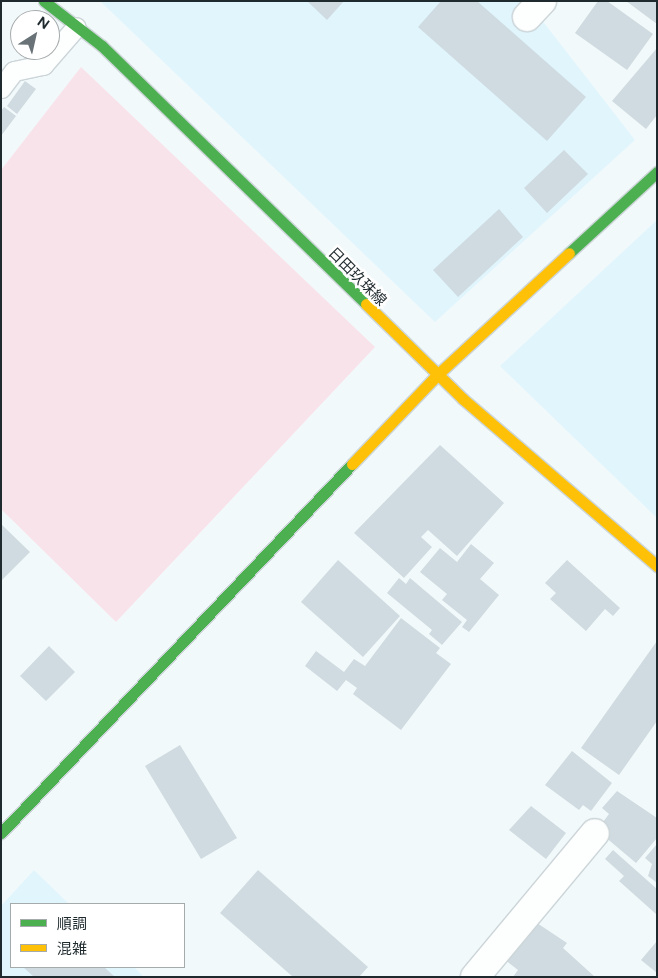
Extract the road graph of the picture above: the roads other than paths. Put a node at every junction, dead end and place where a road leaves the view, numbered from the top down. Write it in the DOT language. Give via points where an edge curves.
graph roads {
  1 [pos="44,1"];
  2 [pos="76,27"];
  3 [pos="1,88"];
  4 [pos="657,172"];
  5 [pos="438,374"];
  6 [pos="657,566"];
  7 [pos="1,833"];
  8 [pos="595,834"];
  9 [pos="475,977"];
  1 -- 2 [label="street, 日田玖珠線"];
  2 -- 3 [label="lane" via="43,65 14,71"];
  2 -- 5 [label="street, 日田玖珠線" via="102,46"];
  4 -- 5 [label="street"];
  5 -- 6 [label="street, 日田玖珠線"];
  5 -- 7 [label="street"];
  8 -- 9 [label="street"];
}
